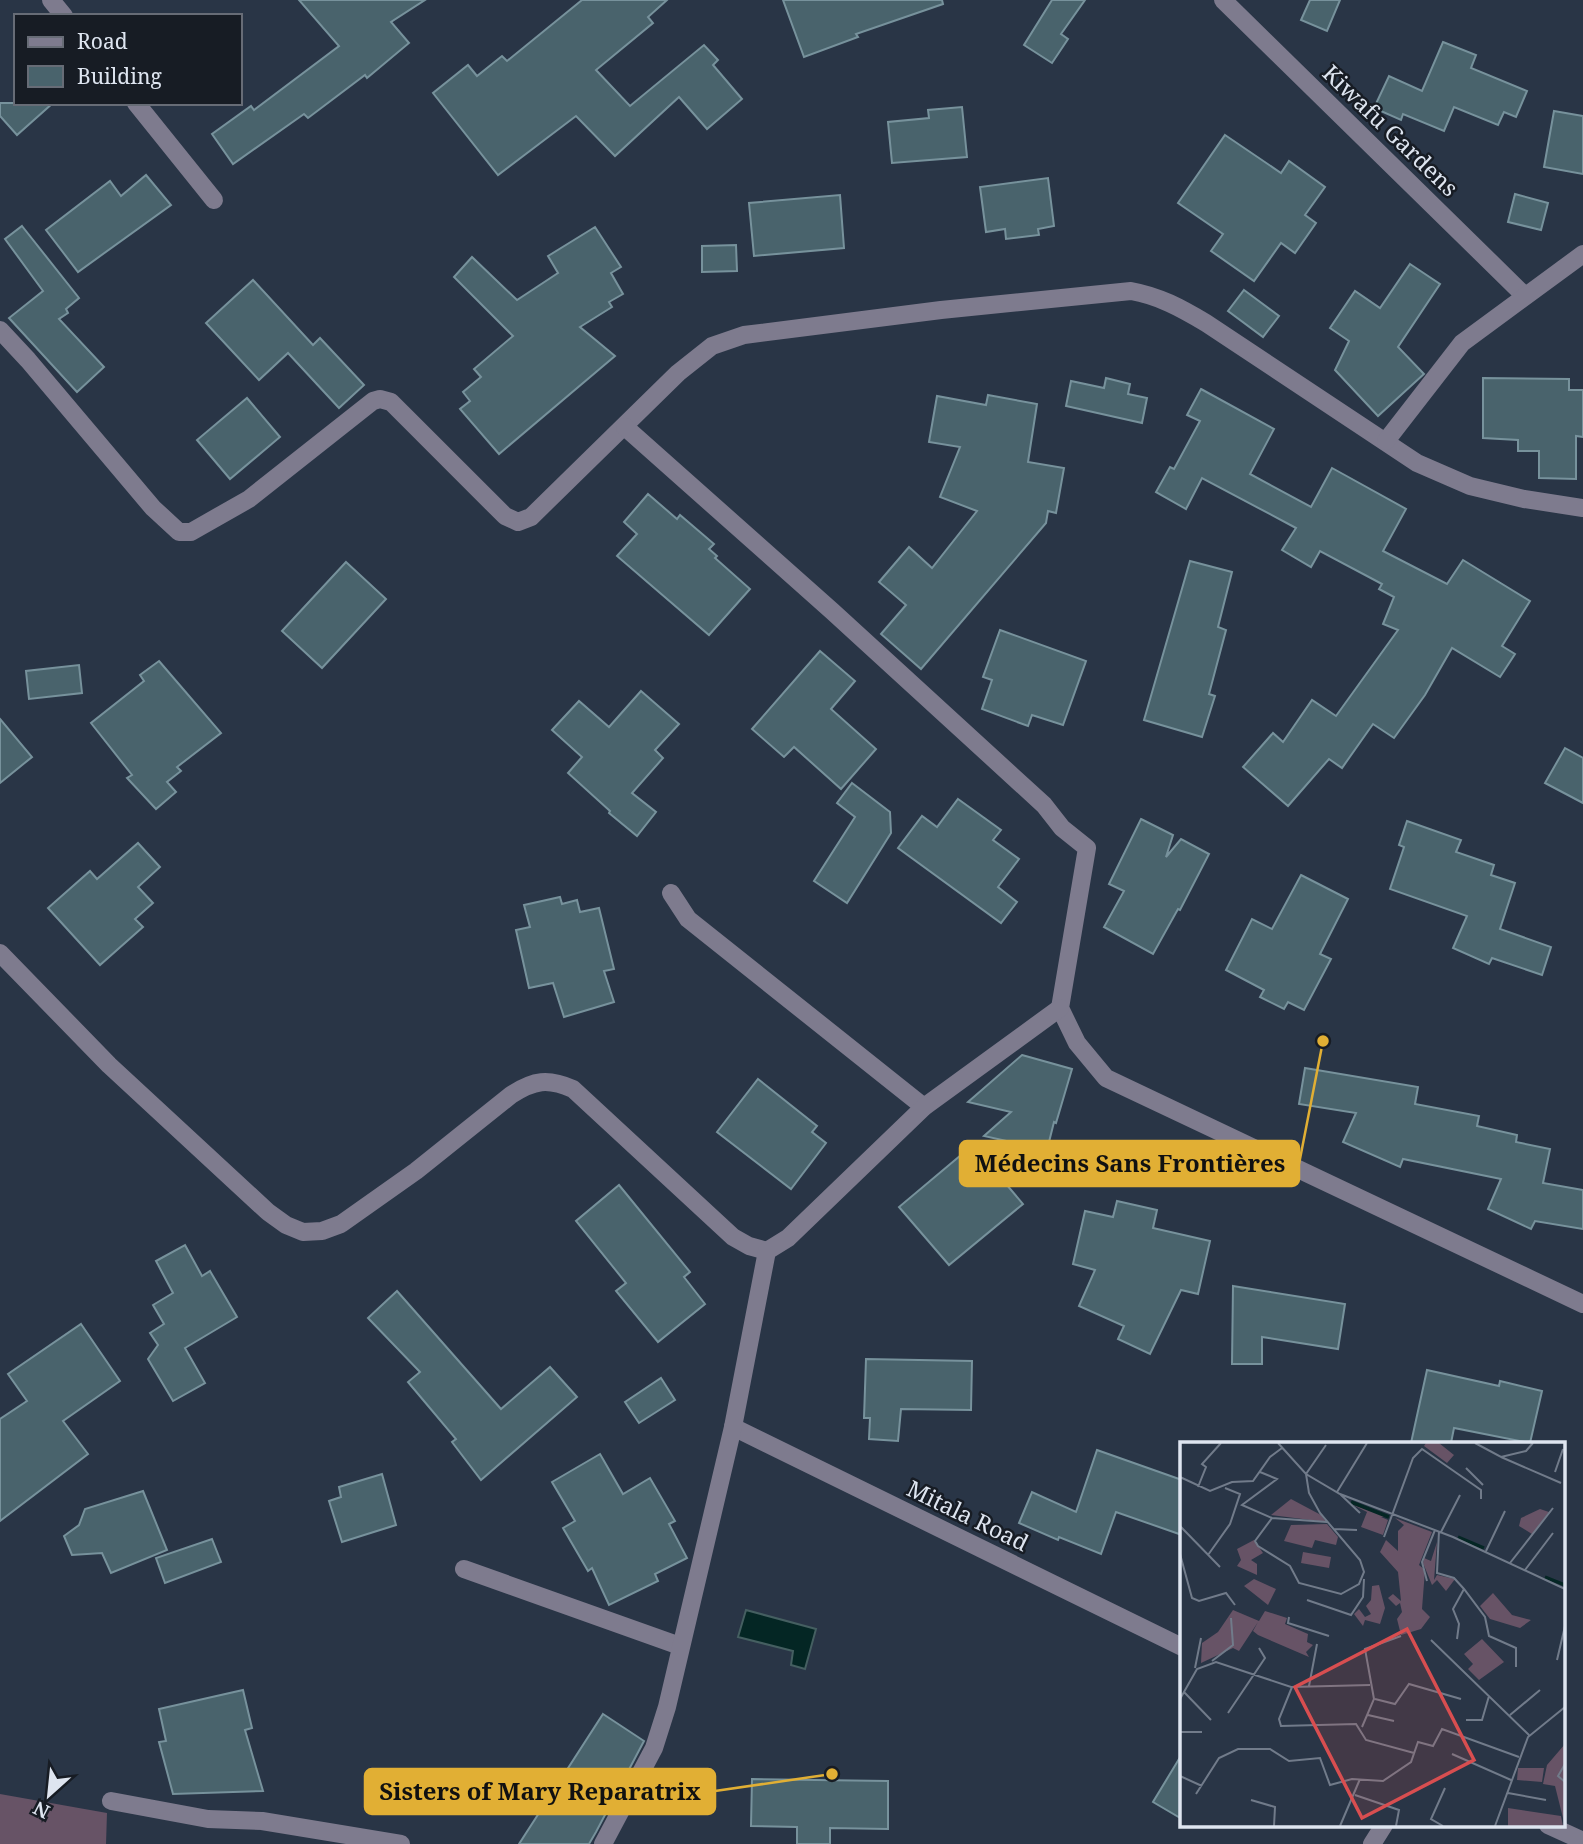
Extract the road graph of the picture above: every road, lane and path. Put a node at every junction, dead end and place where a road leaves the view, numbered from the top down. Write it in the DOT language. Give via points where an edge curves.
graph roads {
  1 [pos="51,0"];
  2 [pos="1223,0"];
  3 [pos="62,14"];
  4 [pos="138,105"];
  5 [pos="214,200"];
  6 [pos="1583,254"];
  7 [pos="1525,296"];
  8 [pos="0,330"];
  9 [pos="625,427"];
  10 [pos="1386,441"];
  11 [pos="1583,509"];
  12 [pos="671,893"];
  13 [pos="0,953"];
  14 [pos="1059,1008"];
  15 [pos="924,1107"];
  16 [pos="766,1251"];
  17 [pos="1583,1304"];
  18 [pos="733,1427"];
  19 [pos="464,1569"];
  20 [pos="680,1646"];
  21 [pos="1180,1646"];
  22 [pos="111,1801"];
  23 [pos="1383,1826"];
  24 [pos="1550,1826"];
  25 [pos="1583,1841"];
  26 [pos="401,1844"];
  27 [pos="603,1844"];
  28 [pos="1373,1844"];
  1 -- 3 [label="street"];
  2 -- 7 [label="street, Kiwafu Gardens"];
  4 -- 5 [label="street"];
  6 -- 7 [label="street"];
  7 -- 10 [label="street" via="1461,343"];
  8 -- 9 [label="street" via="152,508 178,531 191,532 249,499 380,399 391,402 505,516 518,522 531,517"];
  9 -- 10 [label="street" via="712,346 744,335 1131,291 1175,305"];
  9 -- 14 [label="street" via="1087,848"];
  10 -- 11 [label="street" via="1417,463 1470,486"];
  12 -- 15 [label="street" via="688,919"];
  13 -- 16 [label="street" via="119,1074 268,1212 303,1232 341,1224 511,1095 532,1084 556,1081 573,1089 733,1237"];
  14 -- 15 [label="street"];
  14 -- 17 [label="street" via="1077,1043 1106,1078"];
  15 -- 16 [label="street" via="788,1238"];
  16 -- 18 [label="street"];
  18 -- 20 [label="street"];
  18 -- 21 [label="street, Mitala Road"];
  19 -- 20 [label="street"];
  20 -- 27 [label="street" via="654,1748"];
  22 -- 26 [label="street" via="208,1819 262,1821"];
  23 -- 28 [label="street"];
  24 -- 25 [label="street"];
}
